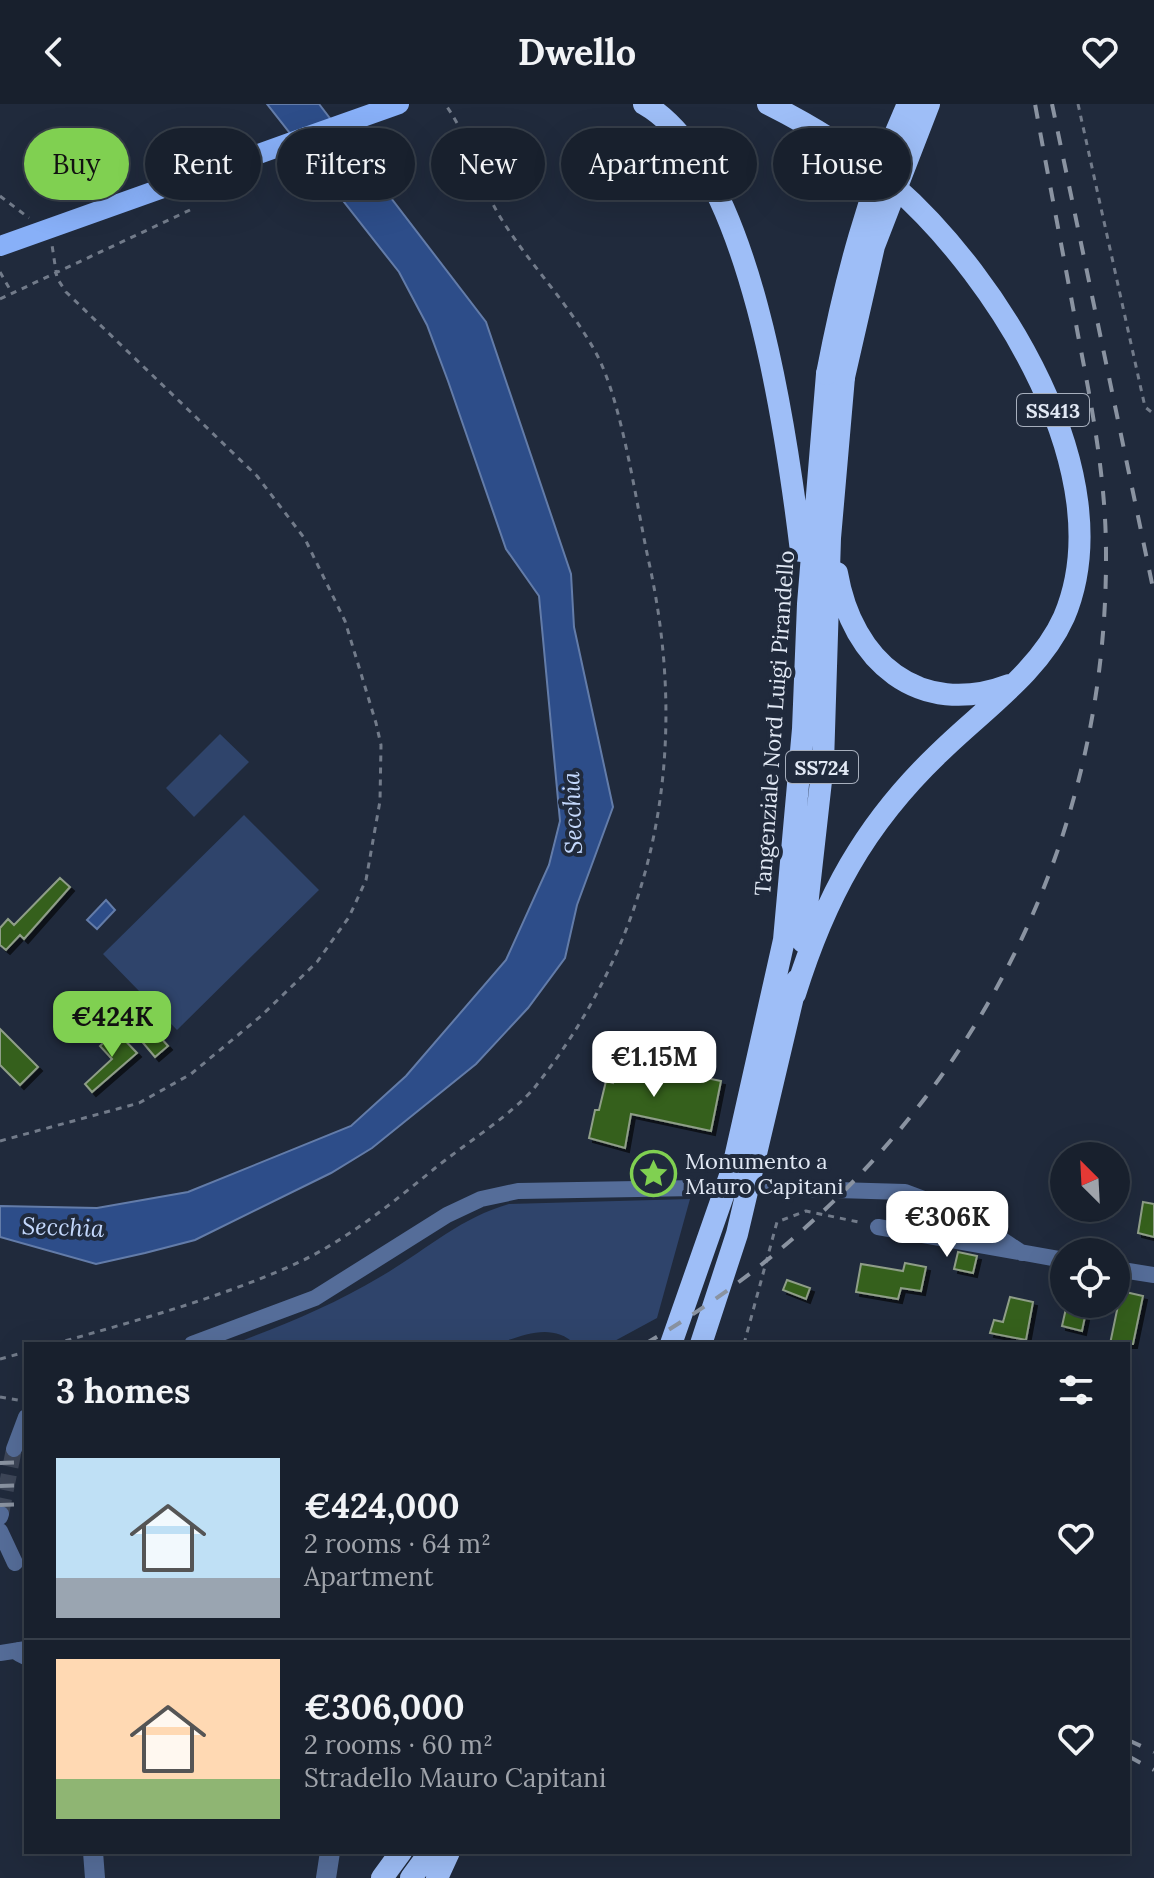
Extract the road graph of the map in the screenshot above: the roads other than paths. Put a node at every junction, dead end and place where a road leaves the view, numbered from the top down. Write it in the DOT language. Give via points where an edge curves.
graph roads {
  1 [pos="399,104"];
  2 [pos="644,104"];
  3 [pos="768,104"];
  4 [pos="908,104"];
  5 [pos="929,104"];
  6 [pos="0,246"];
  7 [pos="835,376"];
  8 [pos="830,538"];
  9 [pos="808,604"];
  10 [pos="1014,683"];
  11 [pos="795,994"];
  12 [pos="698,1188"];
  13 [pos="768,1188"];
  14 [pos="931,1202"];
  15 [pos="878,1227"];
  16 [pos="927,1235"];
  17 [pos="1022,1253"];
  18 [pos="1050,1258"];
  19 [pos="1130,1271"];
  20 [pos="1154,1275"];
  21 [pos="197,1342"];
  22 [pos="672,1342"];
  23 [pos="702,1342"];
  24 [pos="24,1422"];
  25 [pos="14,1449"];
  26 [pos="0,1531"];
  27 [pos="14,1565"];
  28 [pos="93,1854"];
  29 [pos="330,1854"];
  30 [pos="400,1854"];
  31 [pos="429,1854"];
  32 [pos="448,1854"];
  33 [pos="95,1878"];
  34 [pos="326,1878"];
  35 [pos="382,1878"];
  36 [pos="411,1878"];
  37 [pos="437,1878"];
  1 -- 6 [label="main road, bridge"];
  2 -- 9 [label="highway" via="697,156 717,187 746,266 797,502"];
  3 -- 10 [label="highway, SS413" via="894,186 926,219 962,257 1048,398 1078,494 1078,570 1063,618"];
  4 -- 7 [label="highway, Tangenziale Nord Luigi Pirandello / SS724, bridge" via="854,243"];
  5 -- 7 [label="highway, Tangenziale Nord Luigi Pirandello / SS724, bridge" via="874,246"];
  7 -- 8 [label="highway, Tangenziale Nord Luigi Pirandello / SS724"];
  7 -- 9 [label="highway, Tangenziale Nord Luigi Pirandello / SS724"];
  8 -- 10 [label="highway" via="839,589 856,634 876,662 904,682 956,697"];
  8 -- 11 [label="highway, Tangenziale Nord Luigi Pirandello / SS724" via="823,763"];
  9 -- 22 [label="highway, Tangenziale Nord Luigi Pirandello / SS724" via="784,940 733,1167"];
  10 -- 11 [label="highway, SS413" via="937,754 851,861 815,931"];
  11 -- 23 [label="highway, Tangenziale Nord Luigi Pirandello / SS724" via="737,1234"];
  12 -- 21 [label="street" via="518,1191 481,1199 315,1298"];
  13 -- 14 [label="street" via="905,1192"];
  14 -- 16 [label="street"];
  14 -- 17 [label="street" via="964,1214"];
  15 -- 16 [label="street"];
  16 -- 17 [label="street"];
  17 -- 18 [label="street"];
  19 -- 20 [label="street"];
  24 -- 25 [label="street"];
  26 -- 27 [label="street"];
  28 -- 33 [label="street"];
  29 -- 34 [label="street"];
  30 -- 35 [label="highway"];
  31 -- 36 [label="highway"];
  32 -- 37 [label="highway"];
}
